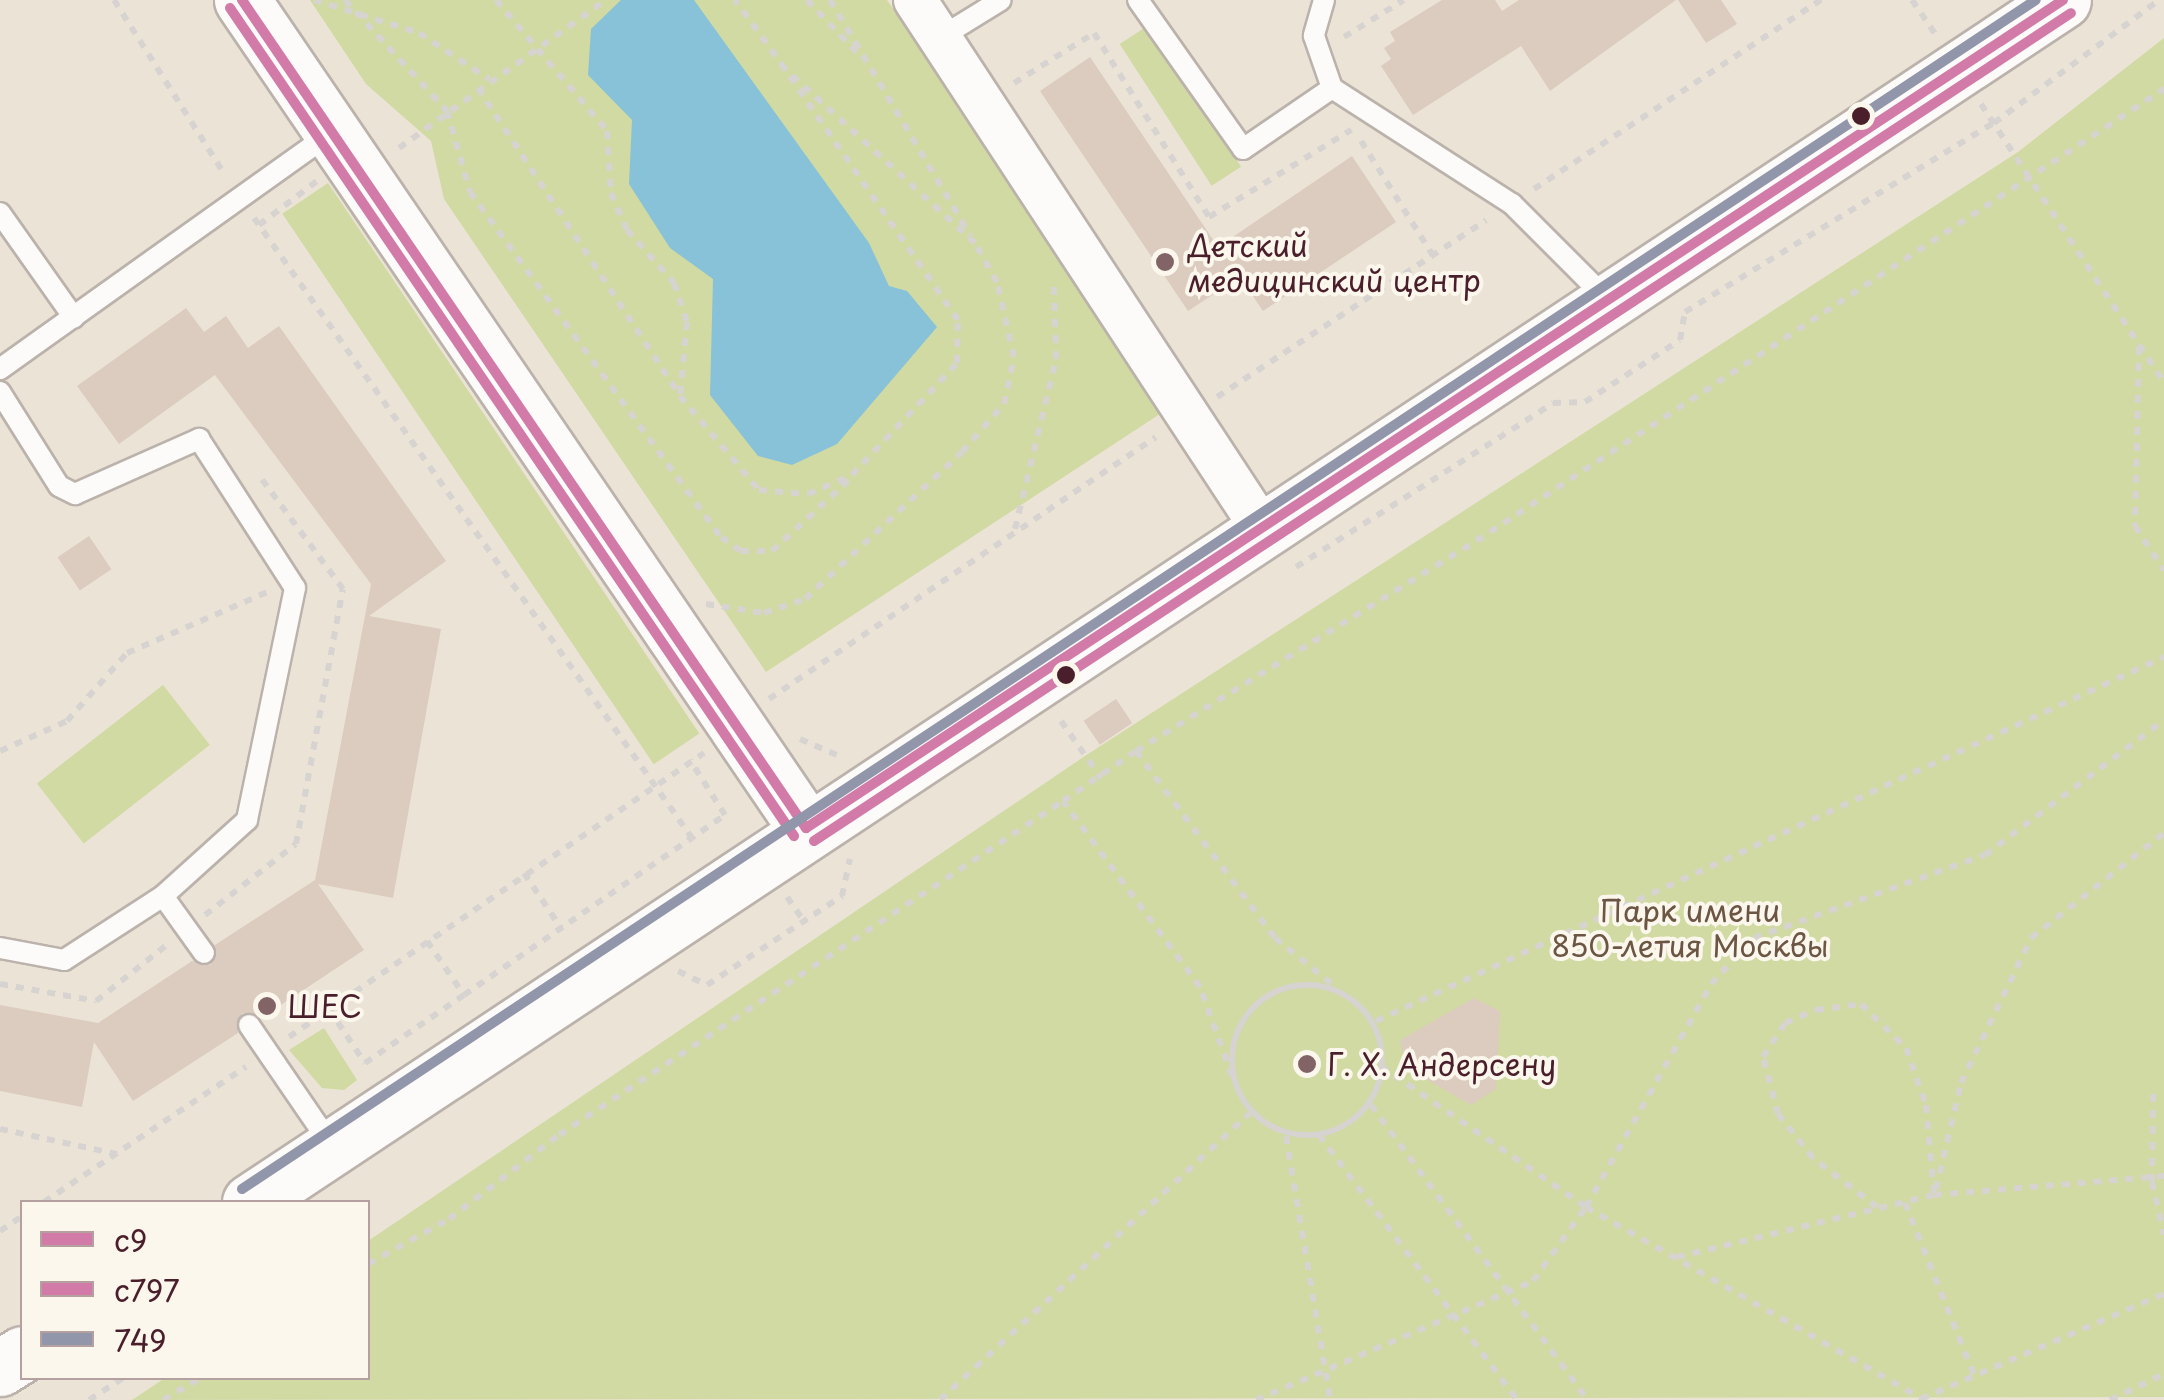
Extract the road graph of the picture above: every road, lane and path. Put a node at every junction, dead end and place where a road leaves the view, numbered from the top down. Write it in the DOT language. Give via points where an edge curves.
graph roads {
  1 [pos="114,0"];
  2 [pos="242,0"];
  3 [pos="314,0"];
  4 [pos="346,0"];
  5 [pos="496,0"];
  6 [pos="606,0"];
  7 [pos="734,0"];
  8 [pos="808,0"];
  9 [pos="830,0"];
  10 [pos="914,0"];
  11 [pos="1001,0"];
  12 [pos="1138,0"];
  13 [pos="1324,0"];
  14 [pos="1404,0"];
  15 [pos="1821,0"];
  16 [pos="2063,0"];
  17 [pos="2159,0"];
  18 [pos="351,8"];
  19 [pos="941,37"];
  20 [pos="531,48"];
  21 [pos="1317,53"];
  22 [pos="785,69"];
  23 [pos="872,69"];
  24 [pos="489,79"];
  25 [pos="478,88"];
  26 [pos="1332,88"];
  27 [pos="2164,88"];
  28 [pos="447,111"];
  29 [pos="336,129"];
  30 [pos="400,148"];
  31 [pos="2018,152"];
  32 [pos="2033,173"];
  33 [pos="238,196"];
  34 [pos="1512,204"];
  35 [pos="1052,206"];
  36 [pos="0,213"];
  37 [pos="975,243"];
  38 [pos="1609,300"];
  39 [pos="74,318"];
  40 [pos="2140,346"];
  41 [pos="0,369"];
  42 [pos="2164,383"];
  43 [pos="0,392"];
  44 [pos="680,396"];
  45 [pos="1187,416"];
  46 [pos="852,476"];
  47 [pos="1015,530"];
  48 [pos="1269,555"];
  49 [pos="2164,570"];
  50 [pos="295,588"];
  51 [pos="693,602"];
  52 [pos="2164,658"];
  53 [pos="1078,710"];
  54 [pos="758,711"];
  55 [pos="2164,720"];
  56 [pos="1061,721"];
  57 [pos="1045,731"];
  58 [pos="708,750"];
  59 [pos="0,751"];
  60 [pos="1136,751"];
  61 [pos="690,760"];
  62 [pos="1100,778"];
  63 [pos="654,782"];
  64 [pos="1063,801"];
  65 [pos="806,828"];
  66 [pos="2164,833"];
  67 [pos="692,838"];
  68 [pos="861,852"];
  69 [pos="524,873"];
  70 [pos="784,892"];
  71 [pos="163,896"];
  72 [pos="804,921"];
  73 [pos="561,928"];
  74 [pos="426,942"];
  75 [pos="0,948"];
  76 [pos="204,953"];
  77 [pos="661,982"];
  78 [pos="1337,988"];
  79 [pos="464,995"];
  80 [pos="328,1010"];
  81 [pos="1376,1021"];
  82 [pos="249,1025"];
  83 [pos="268,1052"];
  84 [pos="1381,1066"];
  85 [pos="1232,1076"];
  86 [pos="2153,1094"];
  87 [pos="1371,1104"];
  88 [pos="1250,1113"];
  89 [pos="0,1129"];
  90 [pos="1318,1135"];
  91 [pos="1286,1136"];
  92 [pos="334,1147"];
  93 [pos="118,1154"];
  94 [pos="2164,1176"];
  95 [pos="2152,1182"];
  96 [pos="1934,1195"];
  97 [pos="47,1200"];
  98 [pos="253,1200"];
  99 [pos="1905,1203"];
  100 [pos="1877,1207"];
  101 [pos="1586,1208"];
  102 [pos="2164,1235"];
  103 [pos="1677,1257"];
  104 [pos="370,1263"];
  105 [pos="2164,1294"];
  106 [pos="1512,1295"];
  107 [pos="1458,1318"];
  108 [pos="1326,1374"];
  109 [pos="2164,1374"];
  110 [pos="1974,1376"];
  111 [pos="120,1380"];
  112 [pos="197,1380"];
  113 [pos="88,1400"];
  114 [pos="163,1400"];
  115 [pos="940,1400"];
  116 [pos="1256,1400"];
  117 [pos="1330,1400"];
  118 [pos="1517,1400"];
  119 [pos="1588,1400"];
  120 [pos="1921,1400"];
  121 [pos="2110,1400"];
  1 -- 33 [label="path"];
  2 -- 29 [label="main road"];
  3 -- 18 [label="path"];
  4 -- 18 [label="path"];
  5 -- 20 [label="path"];
  6 -- 20 [label="path"];
  7 -- 22 [label="path"];
  8 -- 23 [label="path"];
  9 -- 23 [label="path"];
  10 -- 19 [label="street"];
  11 -- 19 [label="lane"];
  12 -- 26 [label="lane" via="1243,148"];
  13 -- 21 [label="lane"];
  14 -- 21 [label="path"];
  15 -- 34 [label="path"];
  16 -- 38 [label="main road"];
  17 -- 48 [label="path" via="1994,123 1685,312 1680,340 1585,402 1553,403"];
  18 -- 24 [label="path" via="419,33"];
  18 -- 28 [label="path"];
  19 -- 35 [label="street"];
  20 -- 24 [label="path"];
  20 -- 44 [label="path" via="608,131 611,193 627,230 674,283 687,322"];
  21 -- 26 [label="lane"];
  22 -- 37 [label="path"];
  22 -- 46 [label="path" via="958,320 957,362"];
  23 -- 37 [label="path"];
  24 -- 25 [label="path"];
  25 -- 28 [label="path"];
  25 -- 44 [label="path"];
  26 -- 34 [label="lane"];
  27 -- 32 [label="path"];
  28 -- 30 [label="path"];
  28 -- 46 [label="path" via="470,192 721,537 742,551 772,551"];
  29 -- 33 [label="lane"];
  29 -- 65 [label="main road"];
  31 -- 32 [label="path"];
  32 -- 40 [label="path"];
  32 -- 60 [label="path" via="1490,532"];
  33 -- 39 [label="lane"];
  33 -- 63 [label="path"];
  34 -- 38 [label="lane"];
  34 -- 45 [label="path"];
  35 -- 45 [label="street"];
  35 -- 47 [label="path" via="1056,359"];
  36 -- 39 [label="lane"];
  37 -- 51 [label="path" via="996,282 1014,357 1004,404 805,599 764,613"];
  38 -- 48 [label="main road"];
  39 -- 41 [label="lane"];
  40 -- 42 [label="path"];
  40 -- 49 [label="path" via="2135,526"];
  43 -- 50 [label="lane" via="60,486 76,494 198,439"];
  44 -- 46 [label="path" via="759,490 808,494"];
  45 -- 47 [label="path"];
  45 -- 48 [label="street"];
  47 -- 54 [label="path"];
  48 -- 65 [label="main road"];
  50 -- 59 [label="path" via="250,595 127,653 67,721"];
  50 -- 71 [label="lane" via="247,820"];
  52 -- 81 [label="path"];
  53 -- 56 [label="path"];
  55 -- 101 [label="path" via="1984,855 1754,938 1731,956"];
  56 -- 57 [label="path"];
  56 -- 62 [label="path"];
  58 -- 61 [label="path"];
  60 -- 62 [label="path"];
  60 -- 78 [label="path" via="1275,938"];
  61 -- 63 [label="path"];
  61 -- 67 [label="path" via="725,816"];
  62 -- 64 [label="path"];
  63 -- 67 [label="path"];
  63 -- 69 [label="path"];
  64 -- 85 [label="path" via="1200,987"];
  64 -- 104 [label="path" via="558,1135 448,1219"];
  65 -- 92 [label="main road"];
  66 -- 96 [label="path" via="2032,938 1961,1083"];
  67 -- 73 [label="path"];
  68 -- 72 [label="path" via="847,862 842,896"];
  69 -- 73 [label="path"];
  69 -- 74 [label="path"];
  70 -- 72 [label="path"];
  71 -- 75 [label="lane" via="64,960"];
  71 -- 76 [label="lane"];
  72 -- 77 [label="path" via="708,984 678,971"];
  73 -- 79 [label="path"];
  74 -- 79 [label="path"];
  74 -- 80 [label="path"];
  78 -- 81 [label="path"];
  78 -- 85 [label="path" via="1280,988 1252,1007 1234,1031"];
  79 -- 80 [label="path" via="365,1063"];
  80 -- 83 [label="path"];
  81 -- 84 [label="path"];
  82 -- 83 [label="lane"];
  83 -- 92 [label="lane"];
  83 -- 93 [label="path"];
  84 -- 87 [label="path"];
  84 -- 101 [label="path"];
  85 -- 88 [label="path"];
  86 -- 95 [label="path"];
  87 -- 90 [label="path"];
  87 -- 106 [label="path"];
  88 -- 91 [label="path"];
  88 -- 115 [label="path"];
  89 -- 93 [label="path"];
  90 -- 91 [label="path"];
  90 -- 107 [label="path"];
  91 -- 108 [label="path"];
  92 -- 98 [label="main road"];
  93 -- 97 [label="path"];
  94 -- 95 [label="path"];
  95 -- 96 [label="path"];
  95 -- 102 [label="path"];
  96 -- 99 [label="path"];
  96 -- 100 [label="path" via="1926,1104 1906,1048 1861,1004 1816,1010 1785,1023 1762,1057 1778,1114 1814,1158"];
  99 -- 100 [label="path"];
  99 -- 110 [label="path"];
  100 -- 103 [label="path"];
  101 -- 103 [label="path"];
  101 -- 106 [label="path"];
  103 -- 120 [label="path"];
  105 -- 110 [label="path"];
  106 -- 107 [label="path"];
  106 -- 119 [label="path"];
  107 -- 108 [label="path"];
  107 -- 118 [label="path"];
  108 -- 116 [label="path"];
  108 -- 117 [label="path"];
  109 -- 121 [label="path"];
  110 -- 120 [label="path"];
  111 -- 113 [label="path"];
  112 -- 114 [label="path"];
}
